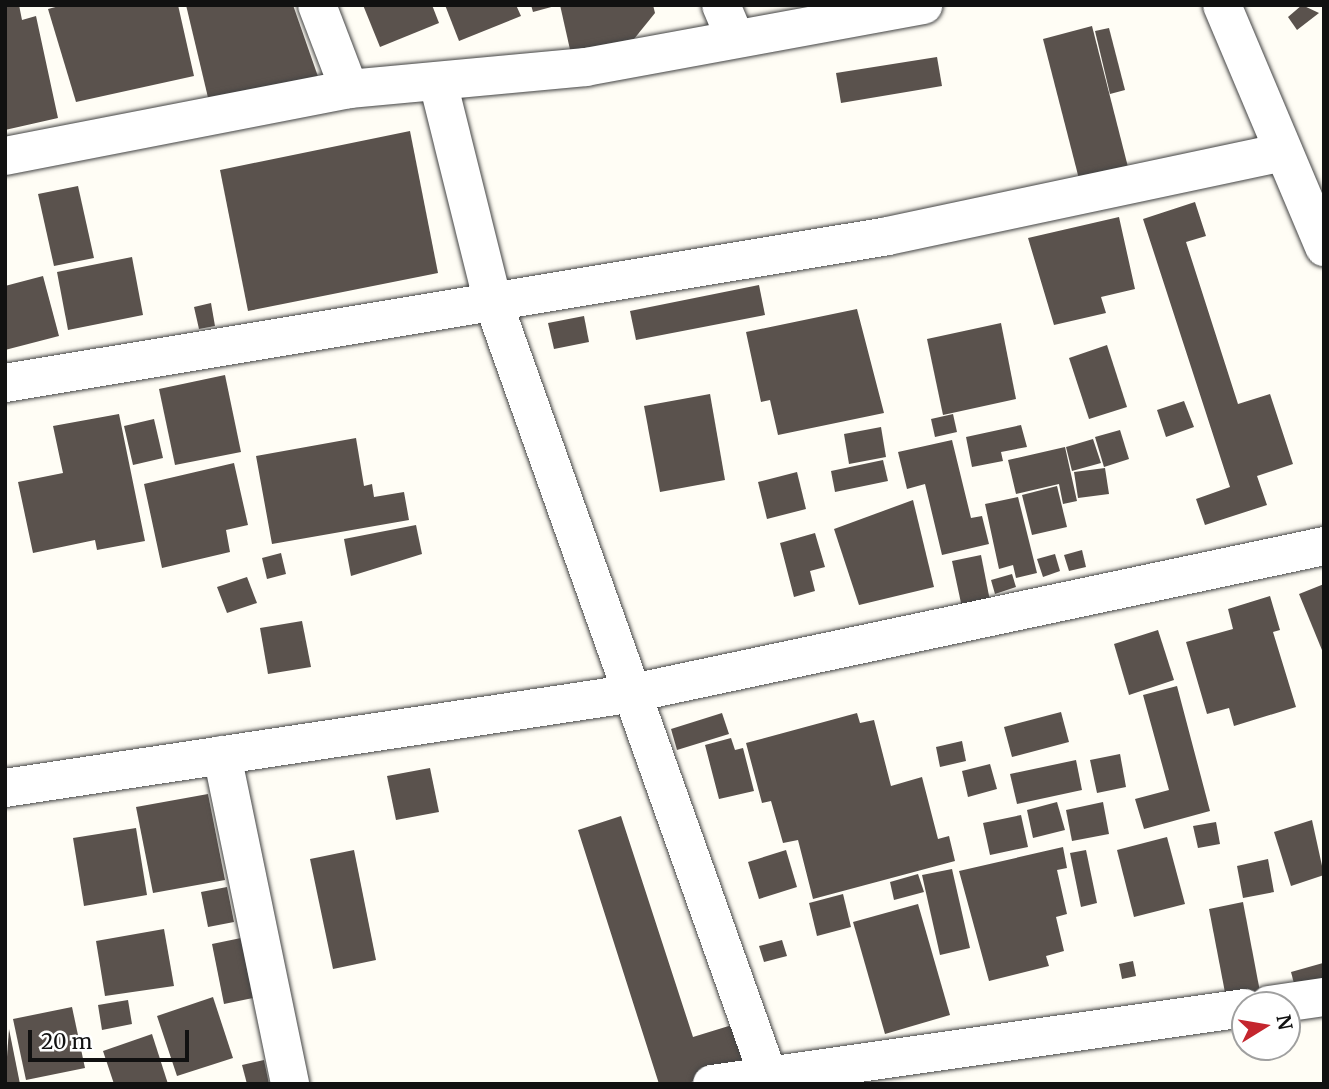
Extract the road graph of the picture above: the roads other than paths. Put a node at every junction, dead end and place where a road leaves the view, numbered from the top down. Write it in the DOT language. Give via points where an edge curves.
graph roads {
  1 [pos="317,5"];
  2 [pos="923,5"];
  3 [pos="1224,6"];
  4 [pos="728,21"];
  5 [pos="438,82"];
  6 [pos="349,89"];
  7 [pos="1283,152"];
  8 [pos="5,156"];
  9 [pos="1324,247"];
  10 [pos="492,299"];
  11 [pos="5,383"];
  12 [pos="1324,546"];
  13 [pos="628,694"];
  14 [pos="222,755"];
  15 [pos="5,788"];
  16 [pos="1324,998"];
  17 [pos="1301,1001"];
  18 [pos="1231,1010"];
  19 [pos="769,1078"];
  20 [pos="290,1084"];
  21 [pos="712,1084"];
  1 -- 6 [label="street"];
  2 -- 4 [label="street"];
  3 -- 7 [label="street"];
  4 -- 5 [label="street" via="586,67"];
  5 -- 6 [label="street"];
  5 -- 10 [label="street"];
  6 -- 8 [label="street"];
  7 -- 9 [label="street"];
  7 -- 10 [label="street" via="888,236"];
  10 -- 11 [label="street"];
  10 -- 13 [label="street"];
  12 -- 13 [label="street"];
  13 -- 14 [label="street"];
  13 -- 19 [label="street"];
  14 -- 15 [label="street"];
  14 -- 20 [label="street"];
  16 -- 17 [label="street"];
  18 -- 19 [label="street"];
  19 -- 21 [label="street"];
}
